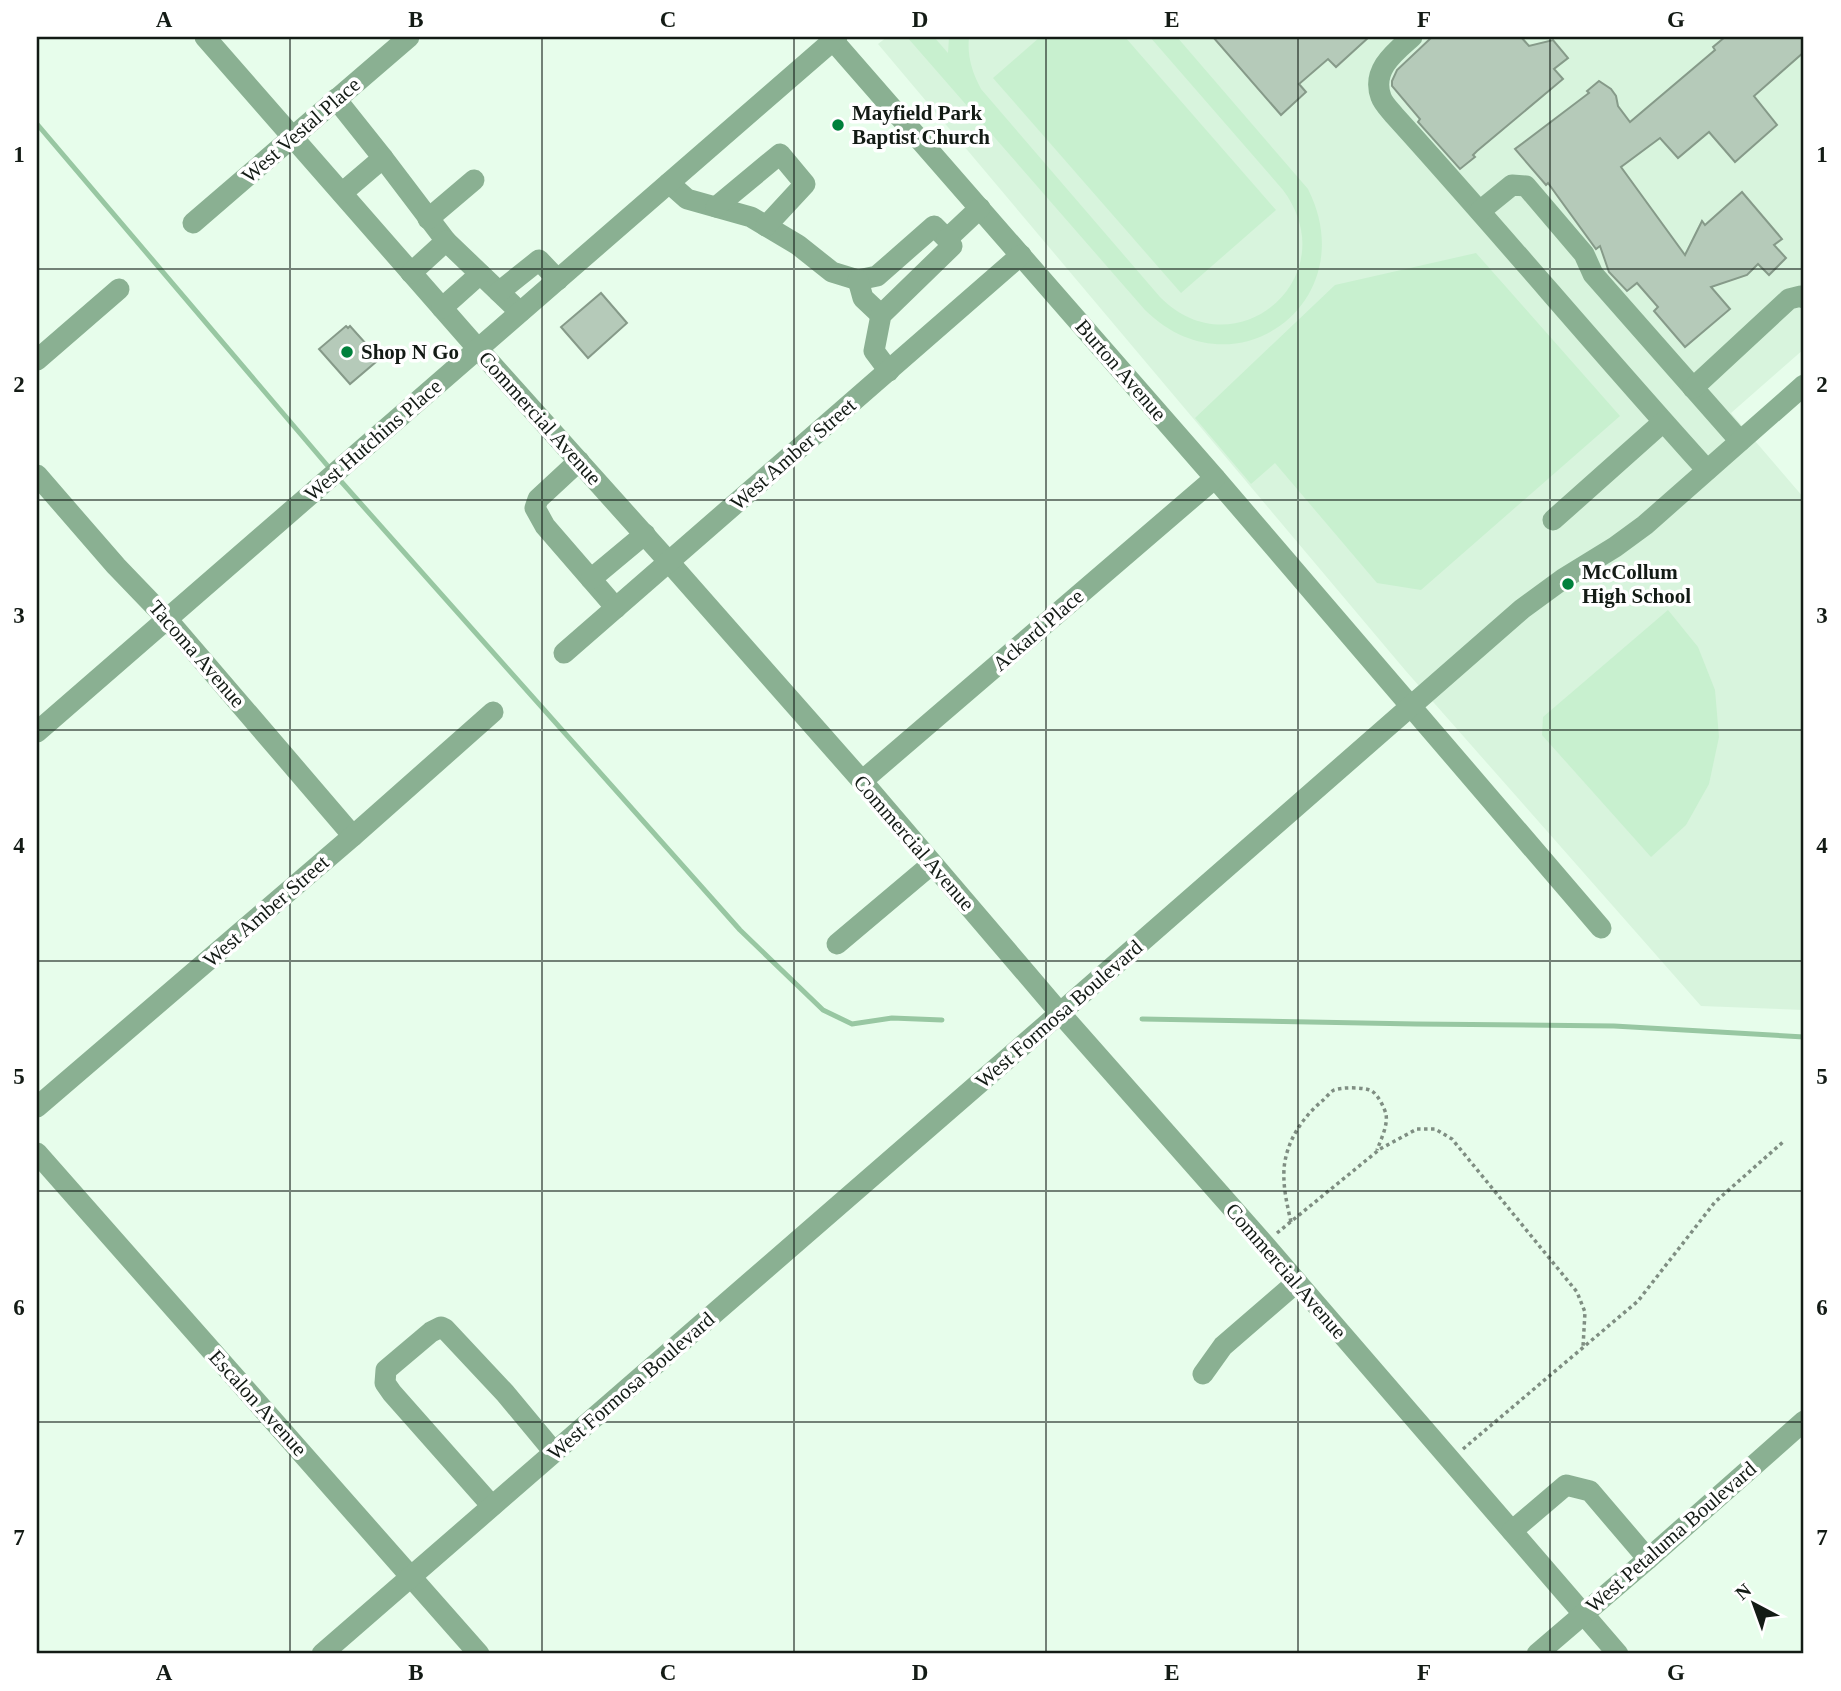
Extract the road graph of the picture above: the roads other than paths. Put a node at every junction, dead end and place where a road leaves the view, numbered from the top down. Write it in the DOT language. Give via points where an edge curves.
graph roads {
  1 [pos="205,37"];
  2 [pos="409,37"];
  3 [pos="1412,37"];
  4 [pos="833,38"];
  5 [pos="336,99"];
  6 [pos="292,136"];
  7 [pos="383,158"];
  8 [pos="474,180"];
  9 [pos="669,183"];
  10 [pos="342,193"];
  11 [pos="716,207"];
  12 [pos="980,208"];
  13 [pos="1480,211"];
  14 [pos="428,219"];
  15 [pos="193,223"];
  16 [pos="766,226"];
  17 [pos="947,239"];
  18 [pos="446,242"];
  19 [pos="1021,255"];
  20 [pos="411,273"];
  21 [pos="480,274"];
  22 [pos="558,279"];
  23 [pos="858,280"];
  24 [pos="119,289"];
  25 [pos="499,292"];
  26 [pos="1804,298"];
  27 [pos="442,308"];
  28 [pos="520,312"];
  29 [pos="880,315"];
  30 [pos="478,349"];
  31 [pos="37,360"];
  32 [pos="889,370"];
  33 [pos="1804,385"];
  34 [pos="1693,388"];
  35 [pos="1663,422"];
  36 [pos="1740,441"];
  37 [pos="579,461"];
  38 [pos="1707,470"];
  39 [pos="37,475"];
  40 [pos="1215,478"];
  41 [pos="1553,520"];
  42 [pos="645,534"];
  43 [pos="670,562"];
  44 [pos="592,579"];
  45 [pos="617,608"];
  46 [pos="167,619"];
  47 [pos="564,653"];
  48 [pos="1410,705"];
  49 [pos="493,712"];
  50 [pos="37,732"];
  51 [pos="862,782"];
  52 [pos="353,836"];
  53 [pos="932,864"];
  54 [pos="1601,928"];
  55 [pos="838,944"];
  56 [pos="1059,1013"];
  57 [pos="37,1107"];
  58 [pos="37,1153"];
  59 [pos="1297,1282"];
  60 [pos="1203,1374"];
  61 [pos="1802,1426"];
  62 [pos="554,1452"];
  63 [pos="492,1506"];
  64 [pos="1512,1531"];
  65 [pos="1648,1559"];
  66 [pos="412,1576"];
  67 [pos="1583,1614"];
  68 [pos="322,1654"];
  69 [pos="479,1654"];
  70 [pos="1537,1654"];
  71 [pos="1618,1654"];
  1 -- 6 [label="street, Commercial Avenue"];
  2 -- 5 [label="street, West Vestal Place"];
  3 -- 13 [label="street" via="1388,58 1377,81 1381,98"];
  4 -- 9 [label="street, West Hutchins Place"];
  4 -- 12 [label="street, Burton Avenue"];
  5 -- 6 [label="street, West Vestal Place"];
  5 -- 7 [label="street"];
  6 -- 10 [label="street, Commercial Avenue"];
  6 -- 15 [label="street, West Vestal Place"];
  7 -- 10 [label="street"];
  7 -- 14 [label="street"];
  8 -- 14 [label="street"];
  9 -- 11 [label="street" via="687,199"];
  9 -- 22 [label="street, West Hutchins Place"];
  10 -- 20 [label="street, Commercial Avenue"];
  11 -- 16 [label="street"];
  11 -- 16 [label="street" via="780,154 805,184"];
  12 -- 17 [label="street"];
  12 -- 19 [label="street, Burton Avenue"];
  13 -- 34 [label="street" via="1512,185 1526,186 1584,254 1593,274"];
  13 -- 35 [label="street"];
  14 -- 18 [label="street"];
  16 -- 23 [label="street" via="832,272"];
  17 -- 23 [label="street" via="933,226 877,276"];
  17 -- 29 [label="street" via="953,246"];
  18 -- 20 [label="street"];
  18 -- 21 [label="street"];
  19 -- 32 [label="street, West Amber Street"];
  19 -- 40 [label="street, Burton Avenue"];
  20 -- 27 [label="street, Commercial Avenue"];
  21 -- 25 [label="street"];
  21 -- 27 [label="street"];
  22 -- 25 [label="street" via="539,260"];
  22 -- 28 [label="street, West Hutchins Place"];
  23 -- 29 [label="street" via="863,298"];
  24 -- 31 [label="street"];
  25 -- 28 [label="street"];
  26 -- 34 [label="street" via="1789,299"];
  27 -- 30 [label="street, Commercial Avenue"];
  28 -- 30 [label="street, West Hutchins Place"];
  29 -- 32 [label="street" via="874,351"];
  30 -- 37 [label="street, Commercial Avenue"];
  30 -- 46 [label="street, West Hutchins Place"];
  32 -- 43 [label="street, West Amber Street"];
  33 -- 36 [label="street, West Formosa Boulevard"];
  34 -- 36 [label="street"];
  35 -- 38 [label="street"];
  35 -- 41 [label="street"];
  36 -- 38 [label="street, West Formosa Boulevard"];
  37 -- 42 [label="street, Commercial Avenue"];
  37 -- 44 [label="street" via="538,499 535,508"];
  38 -- 48 [label="street, West Formosa Boulevard" via="1645,525 1522,609"];
  39 -- 46 [label="street, Tacoma Avenue"];
  40 -- 48 [label="street, Burton Avenue"];
  40 -- 51 [label="street, Ackard Place"];
  42 -- 43 [label="street, Commercial Avenue"];
  42 -- 44 [label="street"];
  43 -- 45 [label="street, West Amber Street"];
  43 -- 51 [label="street, Commercial Avenue"];
  44 -- 45 [label="street"];
  45 -- 47 [label="street, West Amber Street"];
  46 -- 50 [label="street, West Hutchins Place"];
  46 -- 52 [label="street, Tacoma Avenue"];
  48 -- 54 [label="street, Burton Avenue"];
  48 -- 56 [label="street, West Formosa Boulevard"];
  49 -- 52 [label="street, West Amber Street"];
  51 -- 53 [label="street, Commercial Avenue"];
  52 -- 57 [label="street, West Amber Street"];
  53 -- 55 [label="street"];
  53 -- 56 [label="street, Commercial Avenue"];
  56 -- 59 [label="street, Commercial Avenue"];
  56 -- 62 [label="street, West Formosa Boulevard"];
  58 -- 66 [label="street, Escalon Avenue"];
  59 -- 60 [label="street" via="1223,1346"];
  59 -- 64 [label="street, Commercial Avenue"];
  61 -- 65 [label="street, West Petaluma Boulevard"];
  62 -- 63 [label="street, West Formosa Boulevard"];
  62 -- 63 [label="street" via="441,1327 386,1370 385,1383 392,1393"];
  63 -- 66 [label="street, West Formosa Boulevard"];
  64 -- 65 [label="street" via="1566,1485 1590,1491"];
  64 -- 67 [label="street, Commercial Avenue"];
  65 -- 67 [label="street, West Petaluma Boulevard"];
  66 -- 68 [label="street, West Formosa Boulevard"];
  66 -- 69 [label="street, Escalon Avenue"];
  67 -- 70 [label="street, West Petaluma Boulevard"];
  67 -- 71 [label="street, Commercial Avenue"];
}
